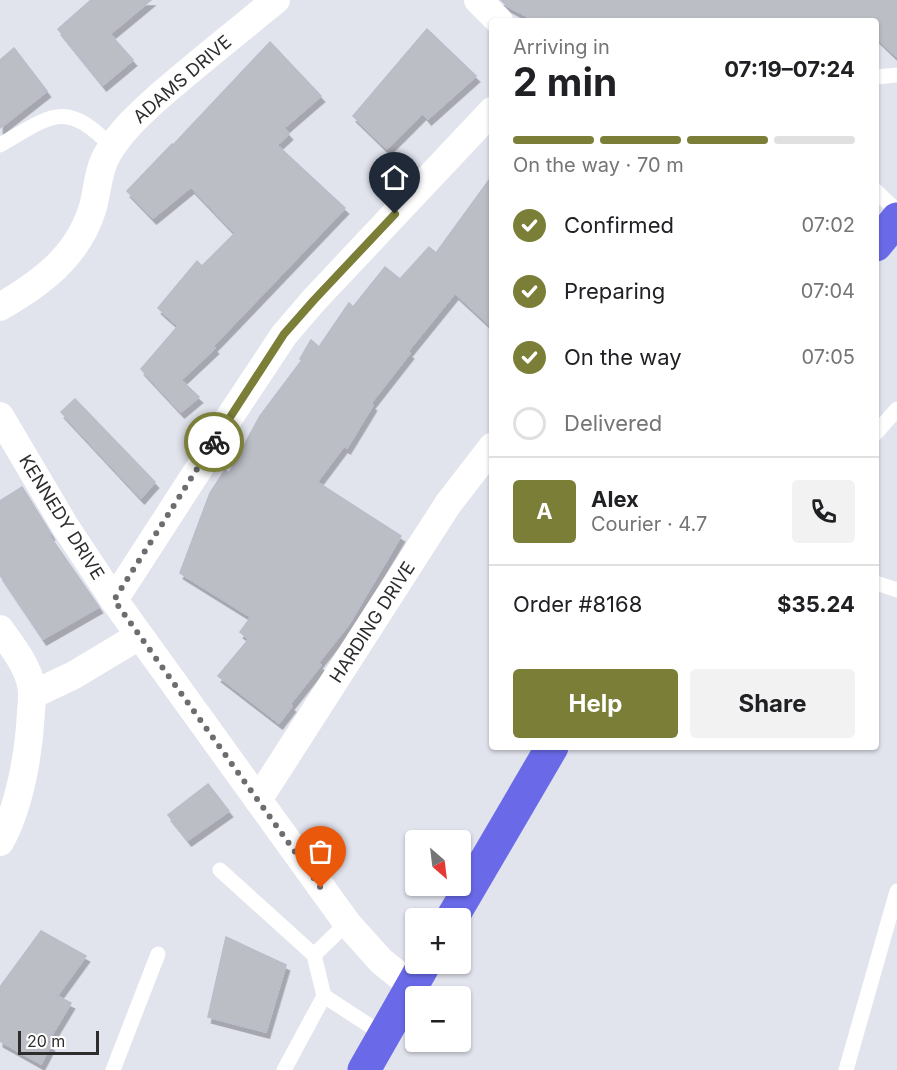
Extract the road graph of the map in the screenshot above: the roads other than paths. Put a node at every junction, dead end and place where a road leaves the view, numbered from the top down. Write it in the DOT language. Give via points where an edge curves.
graph roads {
  1 [pos="276,0"];
  2 [pos="478,0"];
  3 [pos="496,18"];
  4 [pos="897,75"];
  5 [pos="879,77"];
  6 [pos="489,114"];
  7 [pos="0,145"];
  8 [pos="112,147"];
  9 [pos="879,202"];
  10 [pos="886,229"];
  11 [pos="0,306"];
  12 [pos="897,409"];
  13 [pos="0,416"];
  14 [pos="879,430"];
  15 [pos="489,451"];
  16 [pos="879,584"];
  17 [pos="897,590"];
  18 [pos="114,600"];
  19 [pos="0,629"];
  20 [pos="139,636"];
  21 [pos="32,695"];
  22 [pos="550,750"];
  23 [pos="258,800"];
  24 [pos="0,842"];
  25 [pos="220,870"];
  26 [pos="897,891"];
  27 [pos="458,908"];
  28 [pos="346,923"];
  29 [pos="158,954"];
  30 [pos="314,955"];
  31 [pos="418,975"];
  32 [pos="324,996"];
  33 [pos="384,1035"];
  34 [pos="113,1070"];
  35 [pos="284,1070"];
  36 [pos="364,1070"];
  37 [pos="846,1070"];
  1 -- 8 [label="street, ADAMS DRIVE" via="139,115"];
  2 -- 3 [label="street"];
  4 -- 5 [label="lane"];
  6 -- 18 [label="street" via="284,334"];
  7 -- 8 [label="lane" via="48,118 67,115 87,124"];
  8 -- 11 [label="street, ADAMS DRIVE" via="100,170 93,208 75,248 47,276"];
  9 -- 10 [label="lane"];
  12 -- 14 [label="lane"];
  13 -- 18 [label="street, KENNEDY DRIVE"];
  15 -- 23 [label="street, HARDING DRIVE" via="448,504"];
  16 -- 17 [label="lane"];
  18 -- 20 [label="street, KENNEDY DRIVE"];
  19 -- 21 [label="street" via="29,675"];
  20 -- 21 [label="street"];
  20 -- 23 [label="street, KENNEDY DRIVE"];
  21 -- 24 [label="street" via="24,773"];
  22 -- 27 [label="main road"];
  23 -- 28 [label="street, KENNEDY DRIVE"];
  25 -- 30 [label="lane"];
  26 -- 37 [label="lane"];
  28 -- 30 [label="lane"];
  28 -- 31 [label="street, KENNEDY DRIVE" via="381,961"];
  29 -- 34 [label="lane"];
  30 -- 32 [label="lane"];
  31 -- 33 [label="main road"];
  32 -- 33 [label="lane"];
  32 -- 35 [label="lane"];
  33 -- 36 [label="main road"];
}
